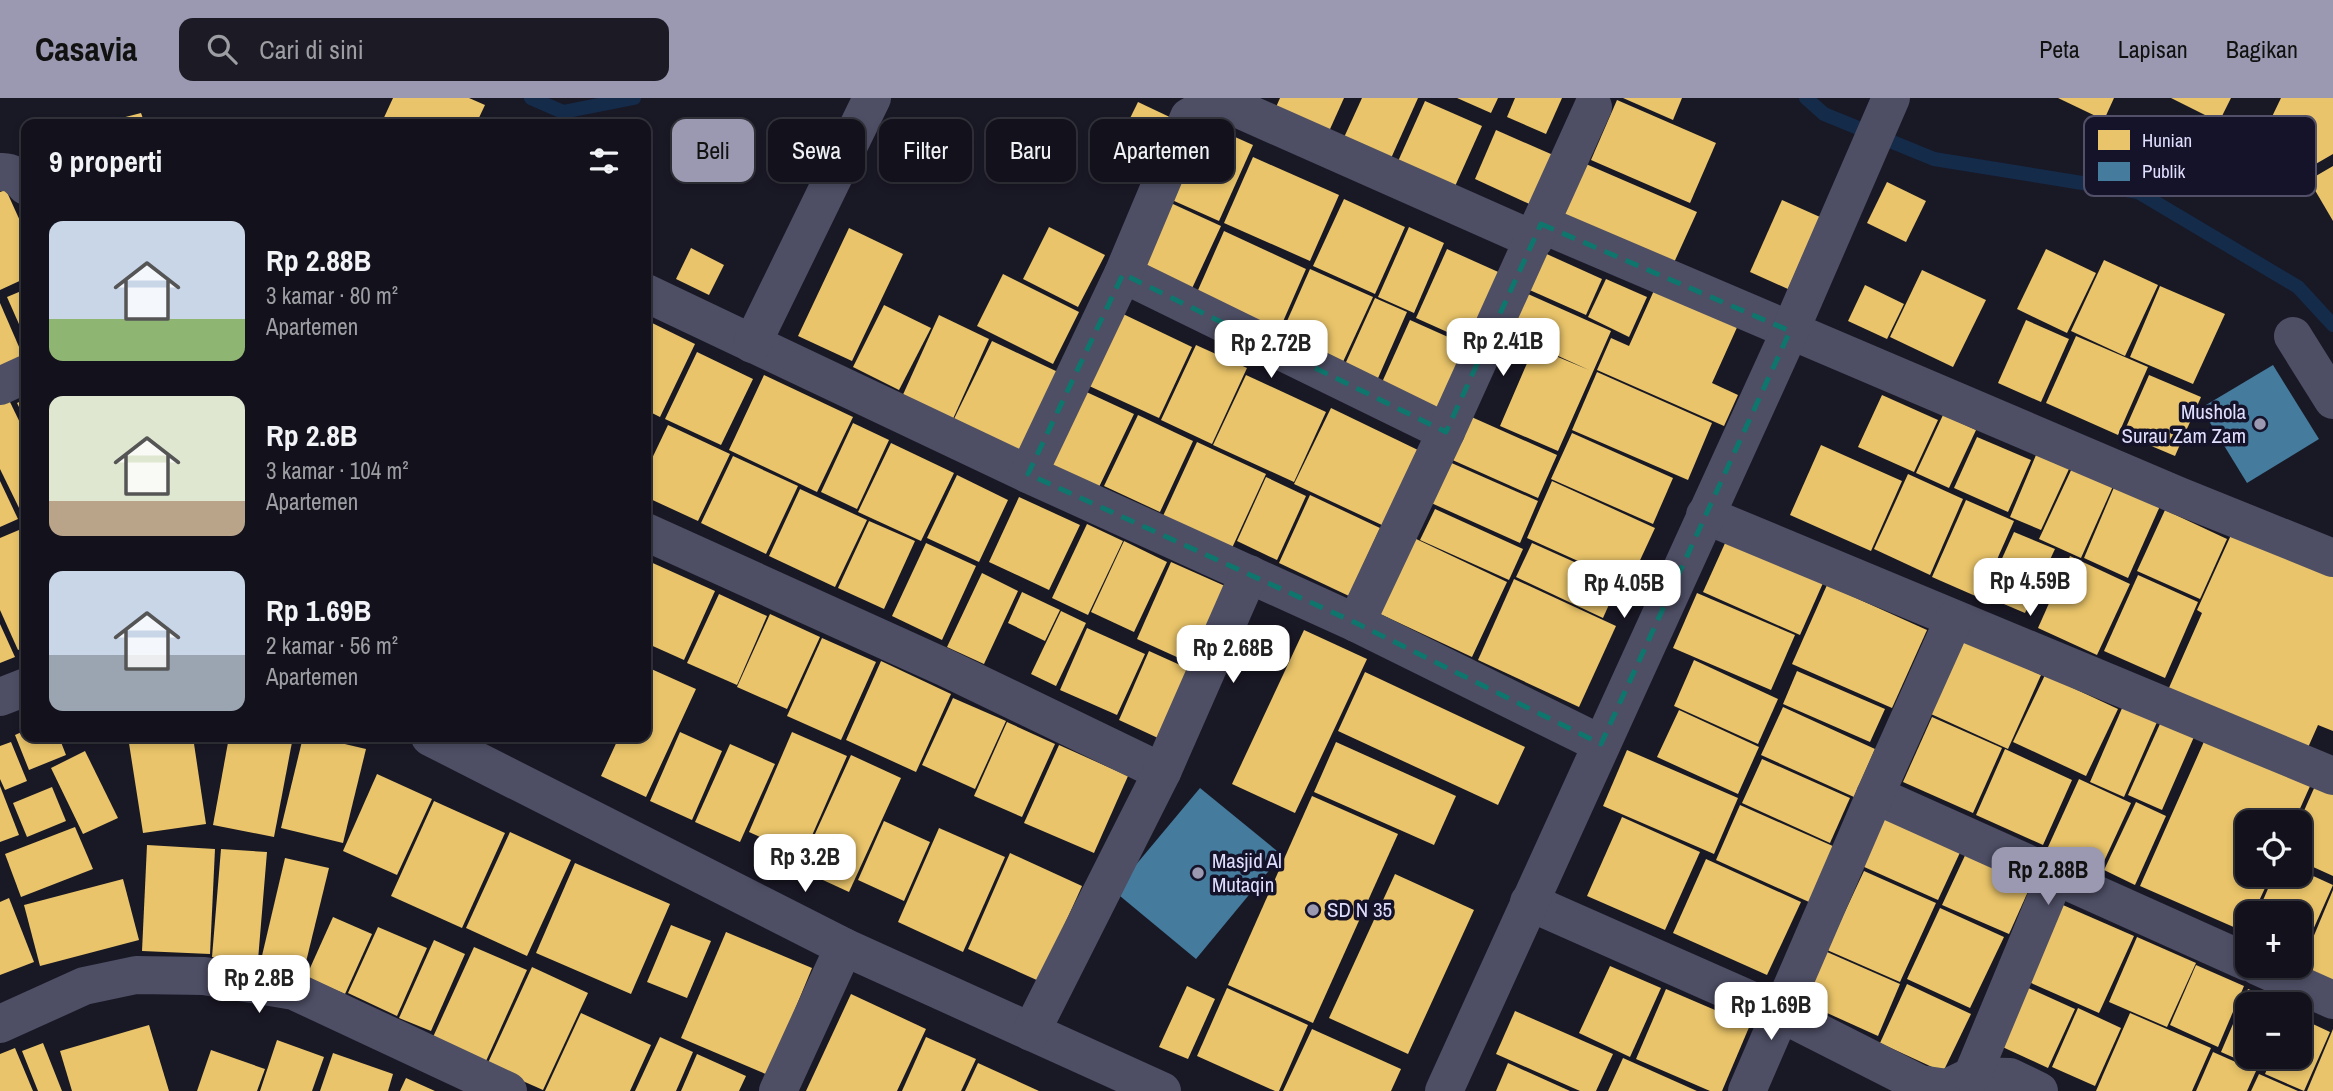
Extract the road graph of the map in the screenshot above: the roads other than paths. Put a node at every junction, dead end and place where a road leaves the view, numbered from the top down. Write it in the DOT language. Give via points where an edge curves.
graph roads {
  1 [pos="872,98"];
  2 [pos="1891,98"];
  3 [pos="1593,107"];
  4 [pos="0,172"];
  5 [pos="21,180"];
  6 [pos="1537,232"];
  7 [pos="1123,274"];
  8 [pos="651,295"];
  9 [pos="1790,331"];
  10 [pos="2293,336"];
  11 [pos="752,344"];
  12 [pos="21,376"];
  13 [pos="0,386"];
  14 [pos="2333,400"];
  15 [pos="1446,432"];
  16 [pos="1028,474"];
  17 [pos="1704,515"];
  18 [pos="651,534"];
  19 [pos="2333,558"];
  20 [pos="1249,575"];
  21 [pos="1954,619"];
  22 [pos="1356,623"];
  23 [pos="21,689"];
  24 [pos="0,697"];
  25 [pos="440,742"];
  26 [pos="1601,744"];
  27 [pos="1162,772"];
  28 [pos="2333,776"];
  29 [pos="1875,795"];
  30 [pos="2055,877"];
  31 [pos="1530,902"];
  32 [pos="844,947"];
  33 [pos="2235,957"];
  34 [pos="2284,978"];
  35 [pos="2333,1000"];
  36 [pos="1782,1014"];
  37 [pos="0,1024"];
  38 [pos="1031,1032"];
  39 [pos="2006,1084"];
  40 [pos="508,1091"];
  41 [pos="778,1091"];
  42 [pos="1162,1091"];
  43 [pos="1444,1091"];
  44 [pos="1747,1091"];
  1 -- 11 [label="street"];
  2 -- 9 [label="street"];
  3 -- 6 [label="street"];
  4 -- 5 [label="street" via="7,171"];
  6 -- 7 [label="street" via="1236,108 1212,104 1189,117"];
  6 -- 9 [label="street"];
  6 -- 15 [label="street"];
  7 -- 15 [label="street"];
  7 -- 16 [label="street"];
  8 -- 11 [label="street"];
  9 -- 17 [label="street"];
  9 -- 19 [label="street"];
  10 -- 14 [label="street"];
  11 -- 16 [label="street"];
  12 -- 13 [label="street"];
  15 -- 22 [label="street"];
  16 -- 20 [label="street"];
  17 -- 21 [label="street"];
  17 -- 26 [label="street"];
  18 -- 27 [label="street"];
  20 -- 22 [label="street"];
  20 -- 27 [label="street"];
  21 -- 28 [label="street"];
  21 -- 29 [label="street"];
  22 -- 26 [label="street"];
  23 -- 24 [label="street"];
  25 -- 32 [label="street"];
  26 -- 31 [label="street"];
  27 -- 38 [label="street"];
  29 -- 30 [label="street"];
  29 -- 36 [label="street"];
  30 -- 33 [label="street"];
  30 -- 39 [label="street"];
  31 -- 36 [label="street"];
  31 -- 43 [label="street"];
  32 -- 38 [label="street"];
  32 -- 41 [label="street"];
  34 -- 35 [label="street"];
  36 -- 39 [label="street" via="1920,1084 1947,1088"];
  36 -- 44 [label="street"];
  37 -- 40 [label="street" via="84,986 135,975 204,976 294,992"];
  38 -- 42 [label="street"];
}
